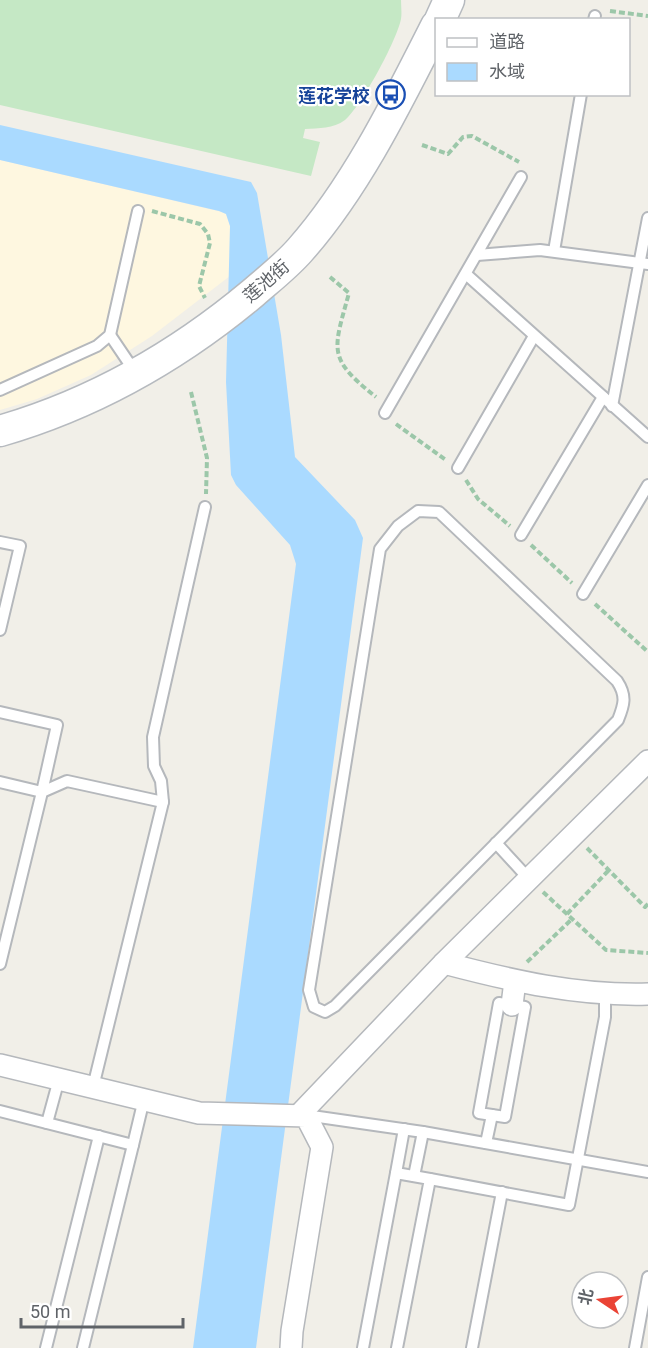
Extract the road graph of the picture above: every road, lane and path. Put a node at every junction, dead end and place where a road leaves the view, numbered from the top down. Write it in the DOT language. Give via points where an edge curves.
graph roads {
  1 [pos="449,0"];
  2 [pos="648,16"];
  3 [pos="441,18"];
  4 [pos="595,18"];
  5 [pos="435,28"];
  6 [pos="581,96"];
  7 [pos="422,145"];
  8 [pos="521,177"];
  9 [pos="138,211"];
  10 [pos="648,218"];
  11 [pos="554,251"];
  12 [pos="477,255"];
  13 [pos="644,263"];
  14 [pos="467,275"];
  15 [pos="330,277"];
  16 [pos="213,315"];
  17 [pos="110,335"];
  18 [pos="534,336"];
  19 [pos="135,373"];
  20 [pos="0,390"];
  21 [pos="191,392"];
  22 [pos="603,397"];
  23 [pos="612,406"];
  24 [pos="385,413"];
  25 [pos="0,431"];
  26 [pos="648,437"];
  27 [pos="458,468"];
  28 [pos="648,485"];
  29 [pos="205,507"];
  30 [pos="521,535"];
  31 [pos="0,542"];
  32 [pos="583,594"];
  33 [pos="0,630"];
  34 [pos="0,712"];
  35 [pos="648,761"];
  36 [pos="0,782"];
  37 [pos="42,792"];
  38 [pos="163,802"];
  39 [pos="574,834"];
  40 [pos="496,843"];
  41 [pos="608,871"];
  42 [pos="529,879"];
  43 [pos="647,907"];
  44 [pos="567,914"];
  45 [pos="572,919"];
  46 [pos="648,953"];
  47 [pos="444,963"];
  48 [pos="0,964"];
  49 [pos="513,980"];
  50 [pos="648,994"];
  51 [pos="605,995"];
  52 [pos="512,1005"];
  53 [pos="0,1065"];
  54 [pos="59,1079"];
  55 [pos="93,1087"];
  56 [pos="144,1099"];
  57 [pos="0,1111"];
  58 [pos="300,1114"];
  59 [pos="492,1115"];
  60 [pos="47,1123"];
  61 [pos="404,1129"];
  62 [pos="423,1132"];
  63 [pos="99,1136"];
  64 [pos="486,1143"];
  65 [pos="133,1145"];
  66 [pos="579,1160"];
  67 [pos="648,1172"];
  68 [pos="396,1173"];
  69 [pos="414,1176"];
  70 [pos="430,1179"];
  71 [pos="502,1192"];
  72 [pos="648,1277"];
  73 [pos="46,1348"];
  74 [pos="82,1348"];
  75 [pos="291,1348"];
  76 [pos="363,1348"];
  77 [pos="397,1348"];
  78 [pos="472,1348"];
  79 [pos="634,1348"];
  1 -- 3 [label="main road"];
  2 -- 4 [label="path" via="595,9"];
  5 -- 16 [label="main road, 莲池街" via="355,172 309,238 288,262"];
  6 -- 11 [label="lane"];
  7 -- 8 [label="path" via="448,154 463,137 472,136 524,165"];
  8 -- 12 [label="lane"];
  9 -- 16 [label="path" via="149,210 200,224 208,234 210,243 199,286"];
  9 -- 17 [label="lane"];
  10 -- 13 [label="lane"];
  11 -- 12 [label="lane"];
  11 -- 13 [label="lane"];
  12 -- 14 [label="lane"];
  13 -- 23 [label="lane"];
  14 -- 18 [label="lane"];
  14 -- 24 [label="lane"];
  15 -- 24 [label="path" via="349,293 338,335 337,352 342,367 379,399"];
  16 -- 19 [label="main road, 莲池街" via="178,349"];
  17 -- 19 [label="lane"];
  17 -- 20 [label="lane" via="97,346"];
  18 -- 22 [label="lane"];
  18 -- 27 [label="lane"];
  19 -- 25 [label="main road, 莲池街" via="71,407"];
  21 -- 29 [label="path" via="207,458"];
  22 -- 23 [label="lane"];
  22 -- 30 [label="lane"];
  23 -- 26 [label="lane"];
  28 -- 32 [label="lane"];
  29 -- 38 [label="lane" via="153,737 154,766"];
  31 -- 33 [label="lane" via="20,546"];
  34 -- 37 [label="lane" via="57,725"];
  35 -- 39 [label="street"];
  36 -- 37 [label="lane"];
  37 -- 38 [label="lane" via="67,781"];
  37 -- 48 [label="lane"];
  38 -- 55 [label="lane"];
  39 -- 41 [label="path"];
  39 -- 42 [label="street"];
  40 -- 40 [label="lane" via="618,720 625,703 623,689 439,512 418,511 398,526 380,549 309,990 314,1007 325,1012 336,1006"];
  40 -- 42 [label="lane"];
  41 -- 43 [label="path"];
  41 -- 44 [label="path"];
  42 -- 44 [label="path"];
  42 -- 47 [label="street"];
  44 -- 45 [label="path"];
  45 -- 46 [label="path" via="606,950"];
  45 -- 49 [label="path"];
  47 -- 49 [label="street"];
  47 -- 58 [label="street"];
  49 -- 51 [label="street"];
  49 -- 52 [label="street"];
  50 -- 51 [label="street"];
  51 -- 66 [label="lane" via="605,1017"];
  52 -- 59 [label="lane" via="499,1003 479,1113"];
  52 -- 59 [label="lane" via="525,1007 505,1117"];
  53 -- 54 [label="street"];
  54 -- 55 [label="street"];
  54 -- 60 [label="lane"];
  55 -- 56 [label="street"];
  56 -- 58 [label="street" via="200,1113"];
  56 -- 65 [label="lane"];
  57 -- 60 [label="lane"];
  58 -- 61 [label="lane"];
  58 -- 75 [label="street" via="313,1126 322,1147"];
  59 -- 64 [label="lane"];
  60 -- 63 [label="lane"];
  61 -- 62 [label="lane"];
  61 -- 68 [label="lane"];
  62 -- 64 [label="lane"];
  62 -- 69 [label="lane"];
  63 -- 65 [label="lane"];
  63 -- 73 [label="lane"];
  64 -- 66 [label="lane"];
  65 -- 74 [label="lane"];
  66 -- 67 [label="lane"];
  66 -- 71 [label="lane" via="569,1205"];
  68 -- 69 [label="lane"];
  68 -- 76 [label="lane"];
  69 -- 70 [label="lane"];
  70 -- 71 [label="lane"];
  70 -- 77 [label="lane"];
  71 -- 78 [label="lane"];
  72 -- 79 [label="lane"];
}
